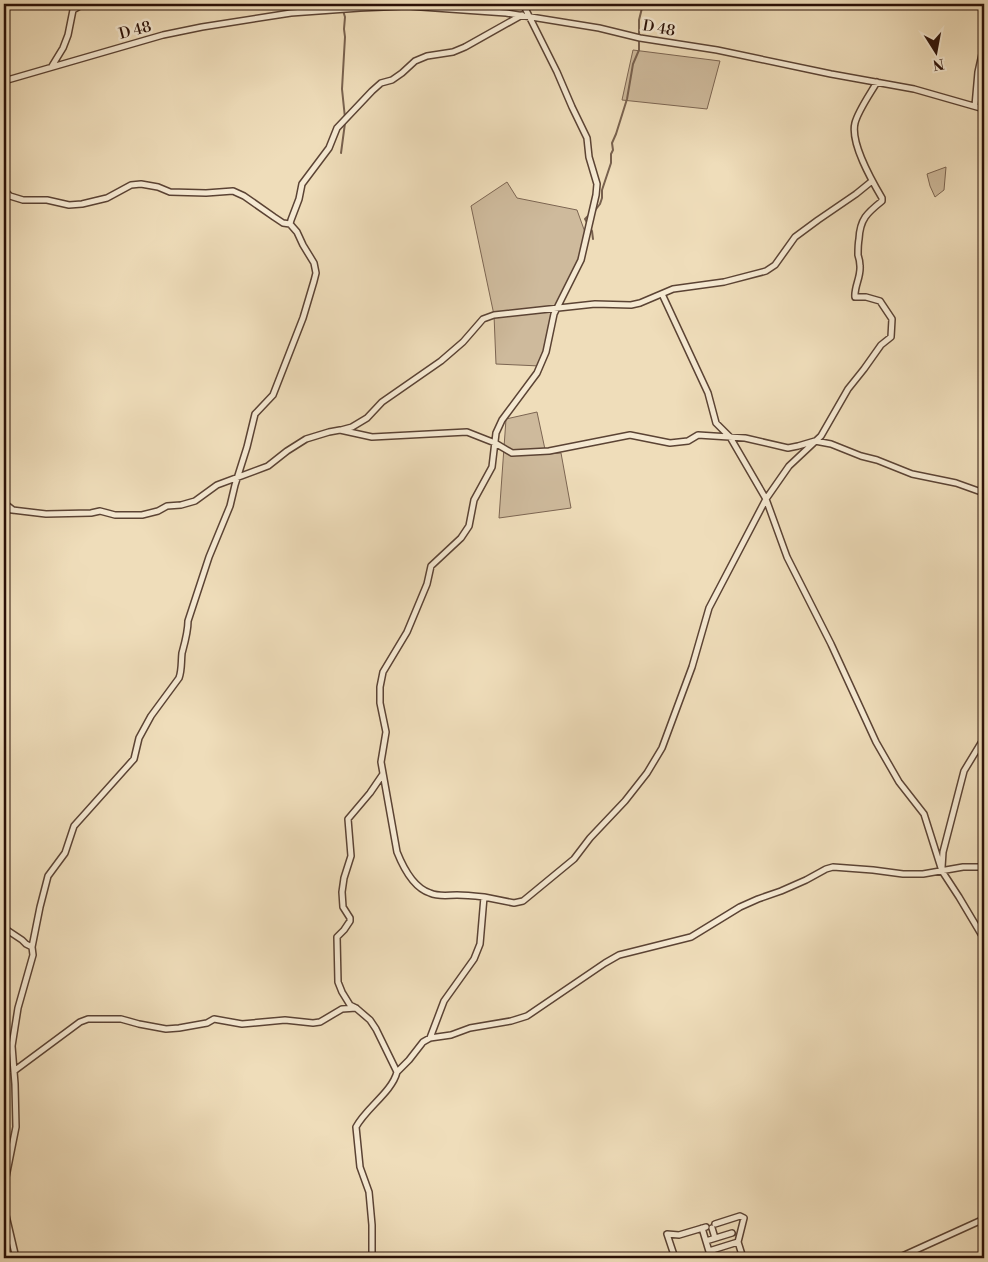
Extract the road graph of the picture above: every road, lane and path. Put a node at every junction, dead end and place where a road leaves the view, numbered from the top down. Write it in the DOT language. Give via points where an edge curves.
graph roads {
  1 [pos="83,4"];
  2 [pos="523,4"];
  3 [pos="336,7"];
  4 [pos="522,16"];
  5 [pos="530,17"];
  6 [pos="984,45"];
  7 [pos="51,66"];
  8 [pos="4,81"];
  9 [pos="877,82"];
  10 [pos="975,106"];
  11 [pos="984,109"];
  12 [pos="872,181"];
  13 [pos="4,190"];
  14 [pos="290,224"];
  15 [pos="662,294"];
  16 [pos="557,309"];
  17 [pos="340,430"];
  18 [pos="730,437"];
  19 [pos="816,441"];
  20 [pos="495,443"];
  21 [pos="237,477"];
  22 [pos="984,493"];
  23 [pos="766,499"];
  24 [pos="4,503"];
  25 [pos="4,509"];
  26 [pos="13,510"];
  27 [pos="984,738"];
  28 [pos="383,774"];
  29 [pos="984,868"];
  30 [pos="942,871"];
  31 [pos="484,897"];
  32 [pos="4,928"];
  33 [pos="984,939"];
  34 [pos="32,947"];
  35 [pos="356,1008"];
  36 [pos="430,1038"];
  37 [pos="14,1072"];
  38 [pos="397,1072"];
  39 [pos="4,1187"];
  40 [pos="4,1207"];
  41 [pos="984,1218"];
  42 [pos="709,1226"];
  43 [pos="732,1233"];
  44 [pos="715,1238"];
  45 [pos="706,1241"];
  46 [pos="738,1242"];
  47 [pos="709,1251"];
  48 [pos="16,1258"];
  49 [pos="372,1258"];
  50 [pos="675,1258"];
  51 [pos="711,1258"];
  52 [pos="743,1258"];
  53 [pos="898,1258"];
  1 -- 7 [label="street" via="73,10 63,48"];
  2 -- 5 [label="street"];
  3 -- 4 [label="street, D 48" via="407,6"];
  3 -- 7 [label="street, D 48" via="196,28"];
  4 -- 5 [label="street, D 48"];
  4 -- 14 [label="street" via="465,47 416,61 372,91 336,128 329,148 302,184"];
  5 -- 9 [label="street, D 48"];
  5 -- 16 [label="street" via="587,138 597,184 581,260"];
  6 -- 10 [label="street"];
  7 -- 8 [label="street, D 48"];
  9 -- 10 [label="street, D 48"];
  9 -- 12 [label="street" via="854,125 857,146"];
  10 -- 11 [label="street, D 48"];
  12 -- 15 [label="street" via="795,237 775,265 766,271 724,282 673,289"];
  12 -- 19 [label="street" via="882,201 871,209 861,224 859,279 855,297 880,301 892,319 891,337 880,345 848,389"];
  13 -- 14 [label="street" via="10,196 23,200 47,200 69,205 107,198 131,185 141,184 170,192 233,191 283,223"];
  14 -- 21 [label="street" via="314,263 316,273 303,318 273,395 255,414"];
  15 -- 16 [label="street" via="631,305 595,304"];
  15 -- 18 [label="street" via="708,393 716,423"];
  16 -- 17 [label="street" via="494,314 483,319 441,361 382,402 367,418"];
  16 -- 20 [label="street" via="537,373 502,420"];
  17 -- 20 [label="street" via="372,437 467,432"];
  17 -- 21 [label="street" via="306,439 268,466"];
  18 -- 19 [label="street" via="788,448"];
  18 -- 20 [label="street" via="698,435 688,441 670,443 630,435 549,450 512,453"];
  18 -- 23 [label="street"];
  19 -- 22 [label="street" via="912,474"];
  19 -- 23 [label="street" via="788,466"];
  20 -- 28 [label="street" via="492,467 474,500 469,526 431,566 407,632 383,672 380,703 386,732 381,762"];
  21 -- 26 [label="street" via="217,485 195,501 142,515 114,515 100,511 46,514"];
  21 -- 34 [label="street" via="230,506 188,621 179,678 151,716 139,738 134,759 74,826 65,853 48,876"];
  23 -- 30 [label="street" via="788,557 876,742 899,782 924,814"];
  23 -- 31 [label="street" via="709,608 692,667 662,748 646,773 574,859 524,901 514,903"];
  24 -- 26 [label="street"];
  25 -- 26 [label="street"];
  27 -- 30 [label="street" via="964,771 943,852"];
  28 -- 31 [label="street" via="397,852 410,878 429,893"];
  28 -- 35 [label="street" via="348,819 351,856 342,892 343,907 350,921 337,937 338,982 350,1005"];
  29 -- 30 [label="street"];
  30 -- 33 [label="street"];
  30 -- 36 [label="street" via="903,874 826,869 740,907 690,937 619,955 528,1016"];
  31 -- 36 [label="street" via="480,944 474,960 444,1001"];
  32 -- 34 [label="street"];
  34 -- 37 [label="street" via="12,1046"];
  35 -- 37 [label="street" via="342,1009 313,1023 285,1020 242,1024 214,1019 198,1025 166,1029 121,1019 88,1019"];
  35 -- 38 [label="street" via="376,1029"];
  36 -- 38 [label="street"];
  37 -- 39 [label="street" via="16,1127"];
  38 -- 49 [label="street" via="396,1078 356,1127 360,1167 369,1192"];
  40 -- 48 [label="street"];
  41 -- 53 [label="street"];
  42 -- 44 [label="street"];
  42 -- 45 [label="street"];
  42 -- 46 [label="street" via="740,1216 744,1218"];
  42 -- 50 [label="street" via="679,1235 668,1234"];
  43 -- 44 [label="street"];
  44 -- 45 [label="street"];
  45 -- 47 [label="street"];
  46 -- 47 [label="street"];
  46 -- 52 [label="street"];
  47 -- 51 [label="street"];
}
